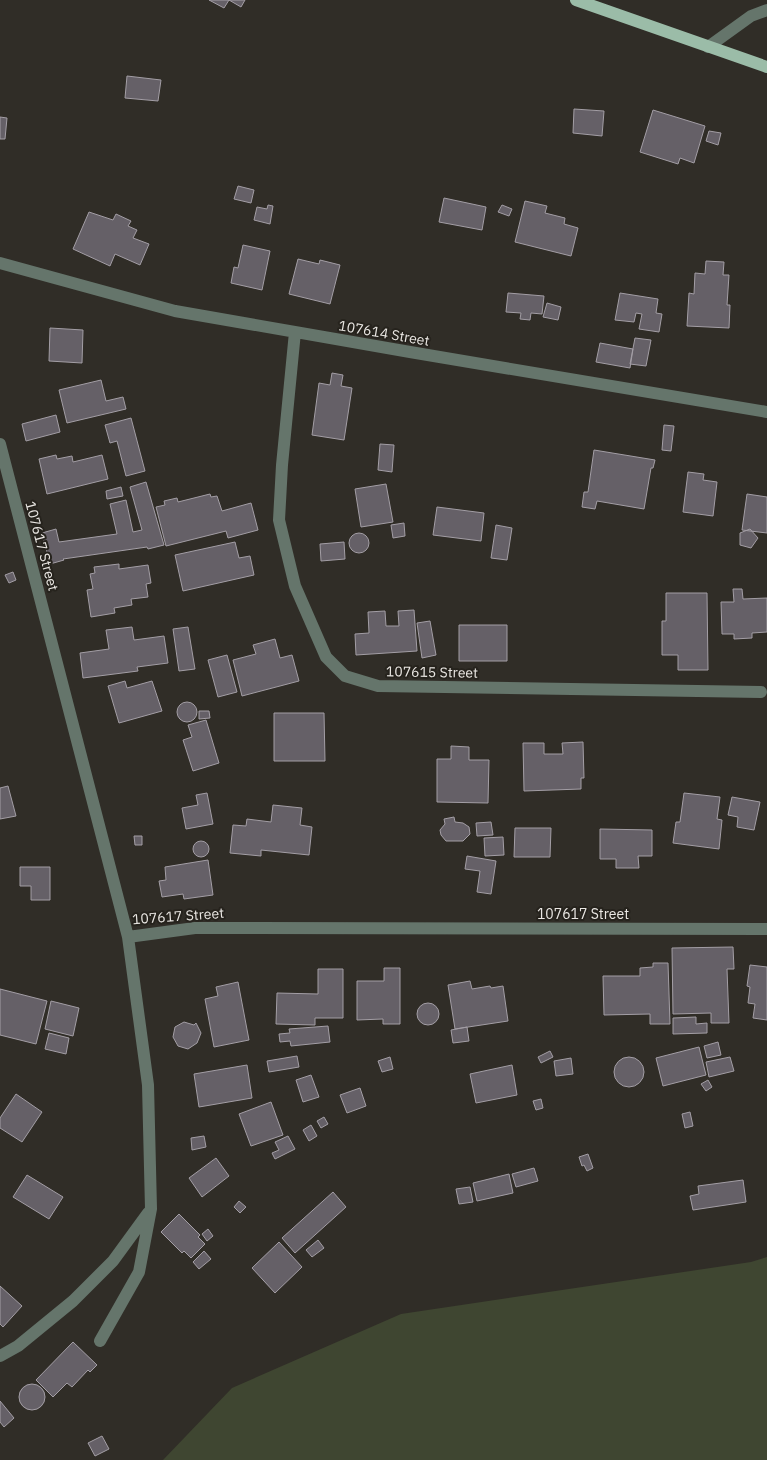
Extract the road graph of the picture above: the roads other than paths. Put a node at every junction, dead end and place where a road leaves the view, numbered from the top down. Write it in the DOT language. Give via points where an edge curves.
graph roads {
  1 [pos="576,0"];
  2 [pos="767,10"];
  3 [pos="708,47"];
  4 [pos="767,67"];
  5 [pos="0,263"];
  6 [pos="295,332"];
  7 [pos="767,412"];
  8 [pos="0,444"];
  9 [pos="762,692"];
  10 [pos="767,929"];
  11 [pos="128,936"];
  12 [pos="151,1209"];
  13 [pos="100,1341"];
  14 [pos="0,1356"];
  1 -- 3 [label="main road"];
  2 -- 3 [label="street" via="751,16"];
  3 -- 4 [label="main road"];
  5 -- 6 [label="street, 107614 Street" via="175,311"];
  6 -- 7 [label="street, 107614 Street"];
  6 -- 9 [label="street, 107615 Street" via="279,520 295,586 326,657 344,676 378,686"];
  8 -- 11 [label="street, 107617 Street"];
  10 -- 11 [label="street, 107617 Street" via="195,928"];
  11 -- 12 [label="street" via="148,1085"];
  12 -- 13 [label="street" via="139,1272"];
  12 -- 14 [label="street" via="113,1261 18,1346"];
}
